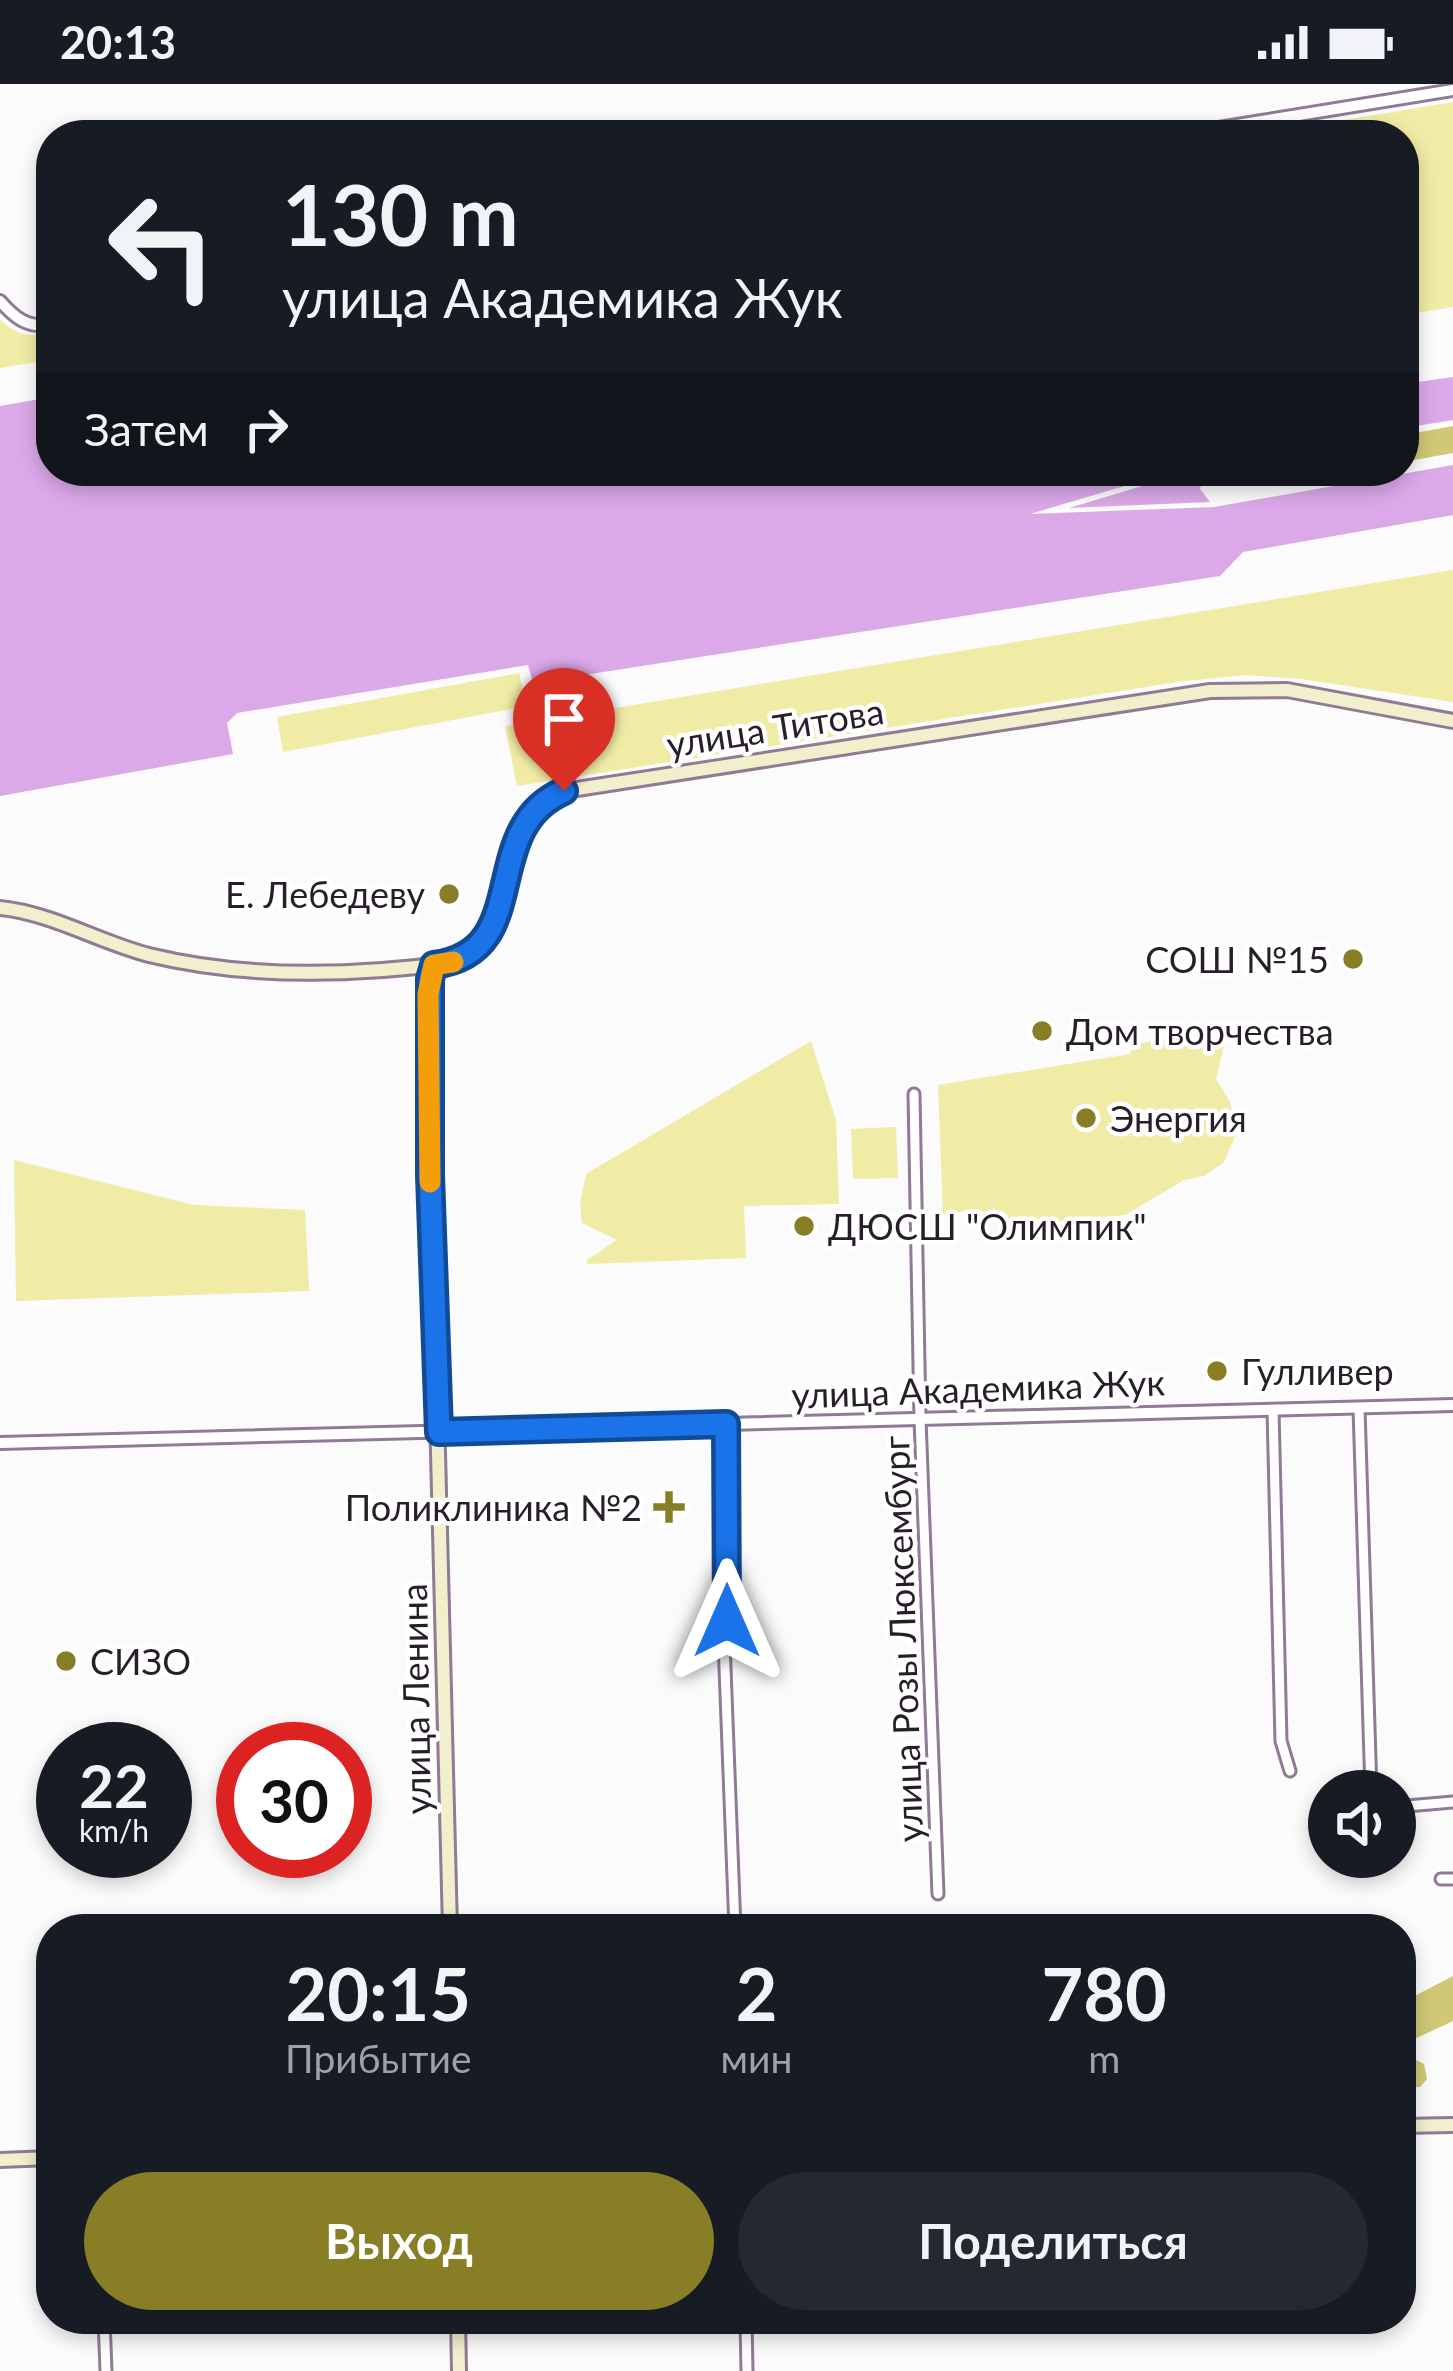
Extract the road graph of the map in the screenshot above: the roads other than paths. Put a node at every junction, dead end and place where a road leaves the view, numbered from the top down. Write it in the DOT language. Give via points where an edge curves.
graph roads {
  1 [pos="1453,90"];
  2 [pos="1268,120"];
  3 [pos="0,301"];
  4 [pos="36,325"];
  5 [pos="1453,721"];
  6 [pos="0,908"];
  7 [pos="434,965"];
  8 [pos="914,1094"];
  9 [pos="1453,1405"];
  10 [pos="1359,1408"];
  11 [pos="1273,1410"];
  12 [pos="920,1419"];
  13 [pos="726,1424"];
  14 [pos="439,1432"];
  15 [pos="0,1443"];
  16 [pos="1370,1770"];
  17 [pos="1290,1771"];
  18 [pos="1453,1802"];
  19 [pos="1416,1805"];
  20 [pos="938,1894"];
  21 [pos="450,1914"];
  22 [pos="734,1914"];
  23 [pos="1453,2125"];
  24 [pos="1416,2126"];
  25 [pos="36,2159"];
  26 [pos="0,2160"];
  27 [pos="105,2334"];
  28 [pos="459,2334"];
  29 [pos="746,2334"];
  30 [pos="106,2371"];
  31 [pos="460,2371"];
  32 [pos="747,2371"];
  1 -- 2 [label="street"];
  3 -- 4 [label="street"];
  5 -- 7 [label="main road, улица Титова" via="1287,690 1210,691 564,791 527,815 482,945 465,959"];
  6 -- 7 [label="main road, улица Титова" via="194,965 297,972"];
  7 -- 14 [label="main road, улица Ленина" via="427,1015"];
  8 -- 12 [label="street, улица Розы Люксембург"];
  9 -- 10 [label="street, улица Академика Жук"];
  10 -- 11 [label="street, улица Академика Жук"];
  10 -- 16 [label="street"];
  11 -- 12 [label="street, улица Академика Жук"];
  11 -- 17 [label="street" via="1281,1741"];
  12 -- 13 [label="street, улица Академика Жук"];
  12 -- 20 [label="street, улица Розы Люксембург"];
  13 -- 14 [label="street, улица Академика Жук"];
  13 -- 22 [label="street"];
  14 -- 15 [label="street, улица Академика Жук"];
  14 -- 21 [label="main road, улица Ленина"];
  18 -- 19 [label="street"];
  23 -- 24 [label="main road"];
  25 -- 26 [label="main road"];
  27 -- 30 [label="street"];
  28 -- 31 [label="main road"];
  29 -- 32 [label="street"];
}
